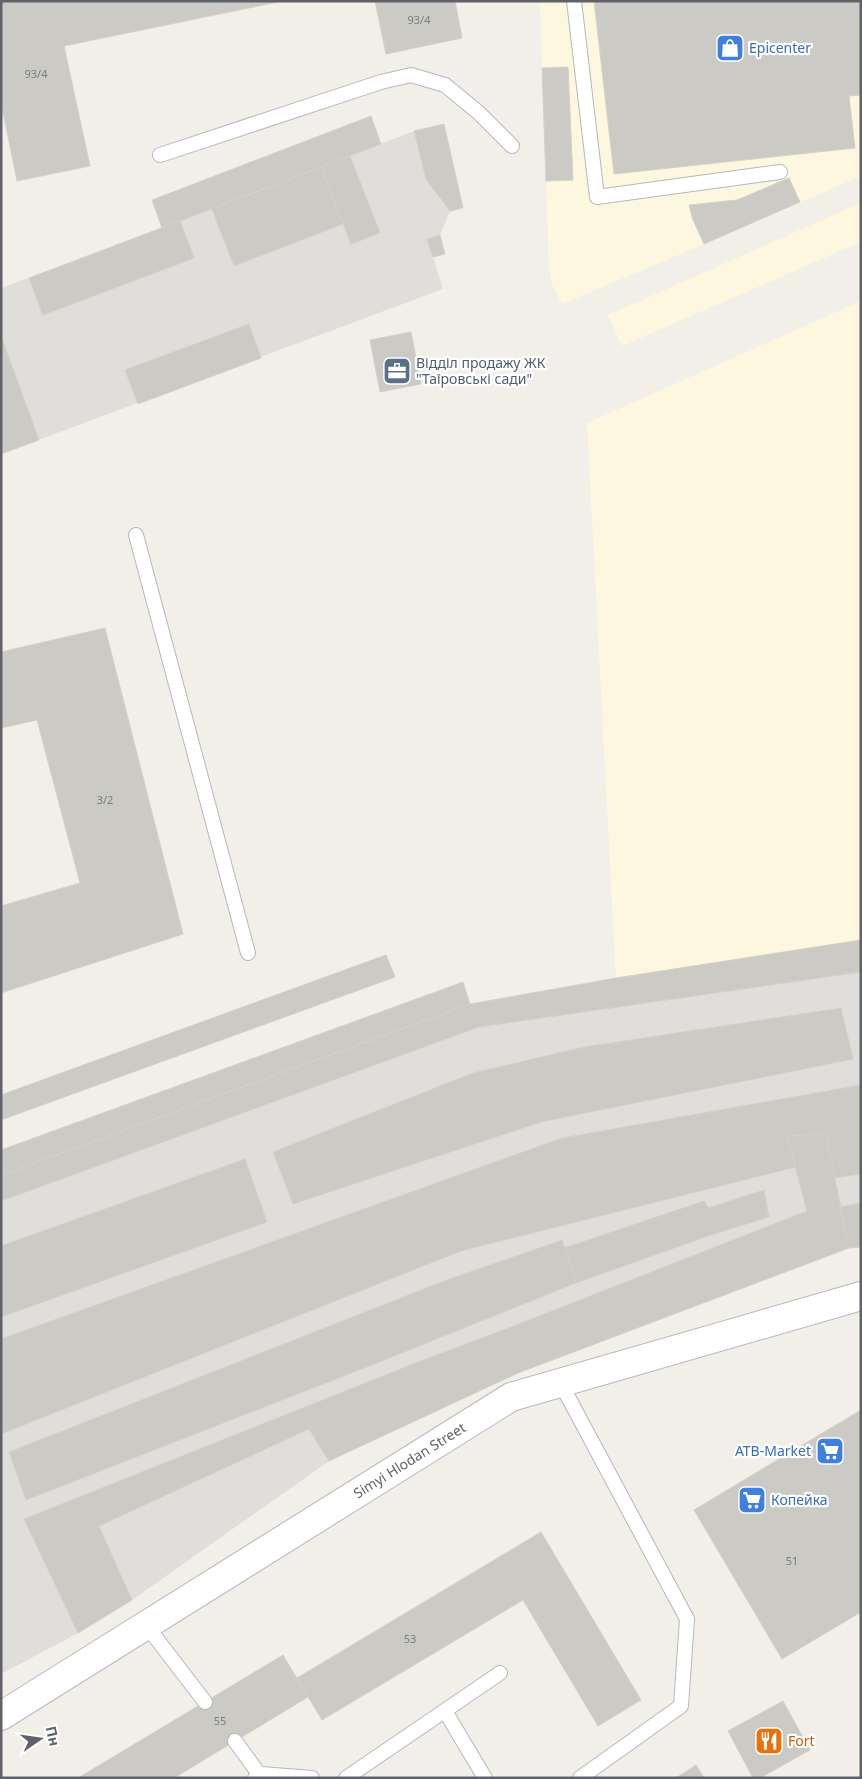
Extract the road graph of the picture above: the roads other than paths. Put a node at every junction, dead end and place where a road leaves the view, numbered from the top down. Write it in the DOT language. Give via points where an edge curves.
graph roads {
  1 [pos="574,1"];
  2 [pos="512,146"];
  3 [pos="160,155"];
  4 [pos="780,172"];
  5 [pos="136,534"];
  6 [pos="248,953"];
  7 [pos="861,1296"];
  8 [pos="560,1382"];
  9 [pos="146,1625"];
  10 [pos="500,1673"];
  11 [pos="205,1702"];
  12 [pos="445,1711"];
  13 [pos="1,1716"];
  14 [pos="235,1741"];
  15 [pos="259,1777"];
  16 [pos="312,1778"];
  17 [pos="346,1778"];
  18 [pos="485,1778"];
  19 [pos="580,1778"];
  1 -- 4 [label="lane" via="597,197"];
  2 -- 3 [label="lane" via="445,85 411,75"];
  5 -- 6 [label="lane"];
  7 -- 8 [label="street, Simyi Hlodan Street"];
  8 -- 9 [label="street, Simyi Hlodan Street" via="511,1397"];
  8 -- 19 [label="lane" via="687,1619 681,1706"];
  9 -- 11 [label="lane"];
  9 -- 13 [label="street, Simyi Hlodan Street"];
  10 -- 12 [label="lane"];
  12 -- 17 [label="lane"];
  12 -- 18 [label="lane"];
  14 -- 15 [label="lane"];
  15 -- 16 [label="lane"];
}
